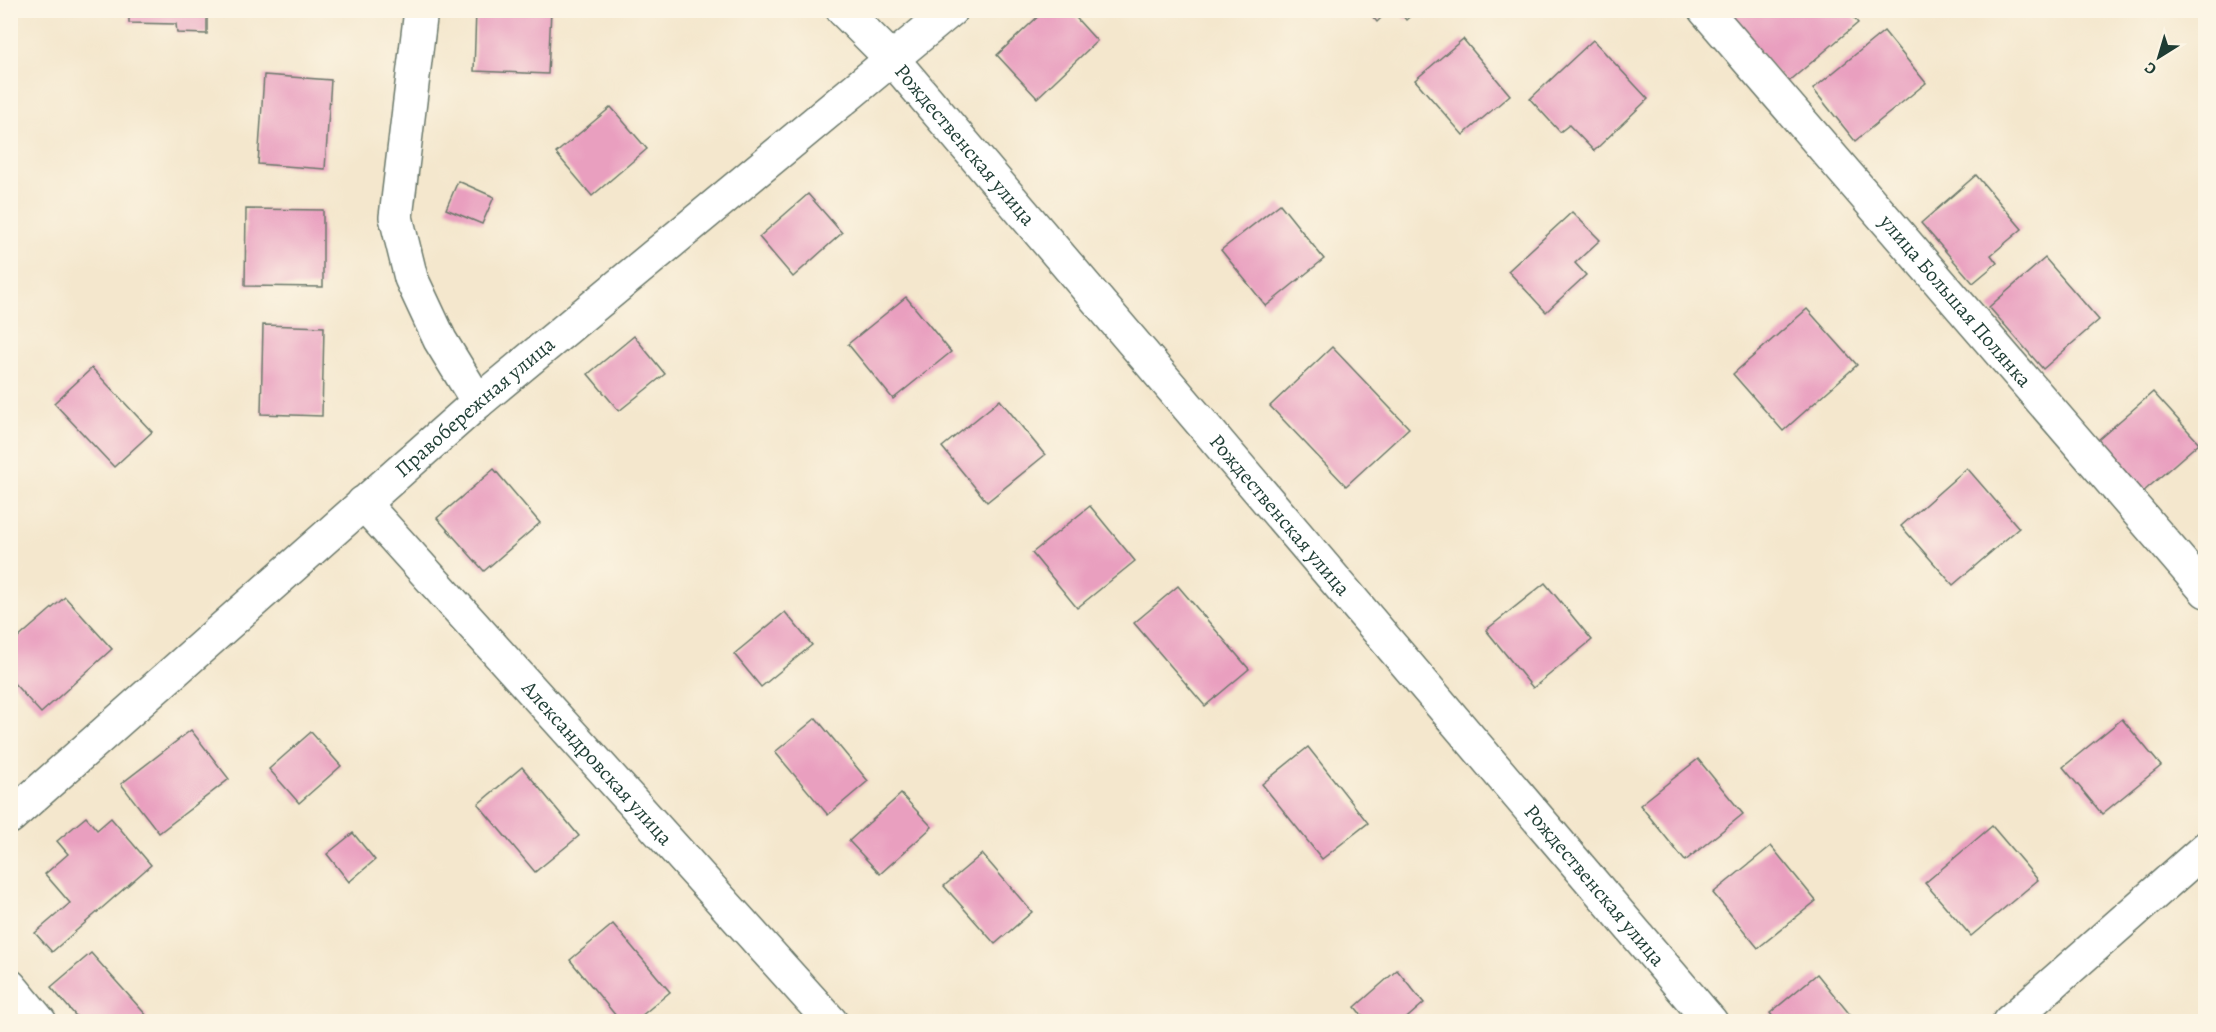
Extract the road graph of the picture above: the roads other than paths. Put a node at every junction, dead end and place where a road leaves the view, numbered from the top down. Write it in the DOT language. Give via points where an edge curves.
graph roads {
  1 [pos="421,10"];
  2 [pos="843,10"];
  3 [pos="951,10"];
  4 [pos="1705,10"];
  5 [pos="893,60"];
  6 [pos="478,402"];
  7 [pos="363,503"];
  8 [pos="2205,591"];
  9 [pos="10,817"];
  10 [pos="2205,849"];
  11 [pos="10,987"];
  12 [pos="40,1022"];
  13 [pos="831,1022"];
  14 [pos="1711,1022"];
  15 [pos="2009,1022"];
  1 -- 6 [label="street" via="396,217 411,278 440,339"];
  2 -- 5 [label="street, Рождественская улица"];
  3 -- 5 [label="street, Правобережная улица"];
  4 -- 8 [label="street, улица Большая Полянка"];
  5 -- 6 [label="street, Правобережная улица"];
  5 -- 14 [label="street, Рождественская улица"];
  6 -- 7 [label="street, Правобережная улица"];
  7 -- 9 [label="street, Правобережная улица"];
  7 -- 13 [label="street, Александровская улица"];
  10 -- 15 [label="street"];
  11 -- 12 [label="street"];
}
